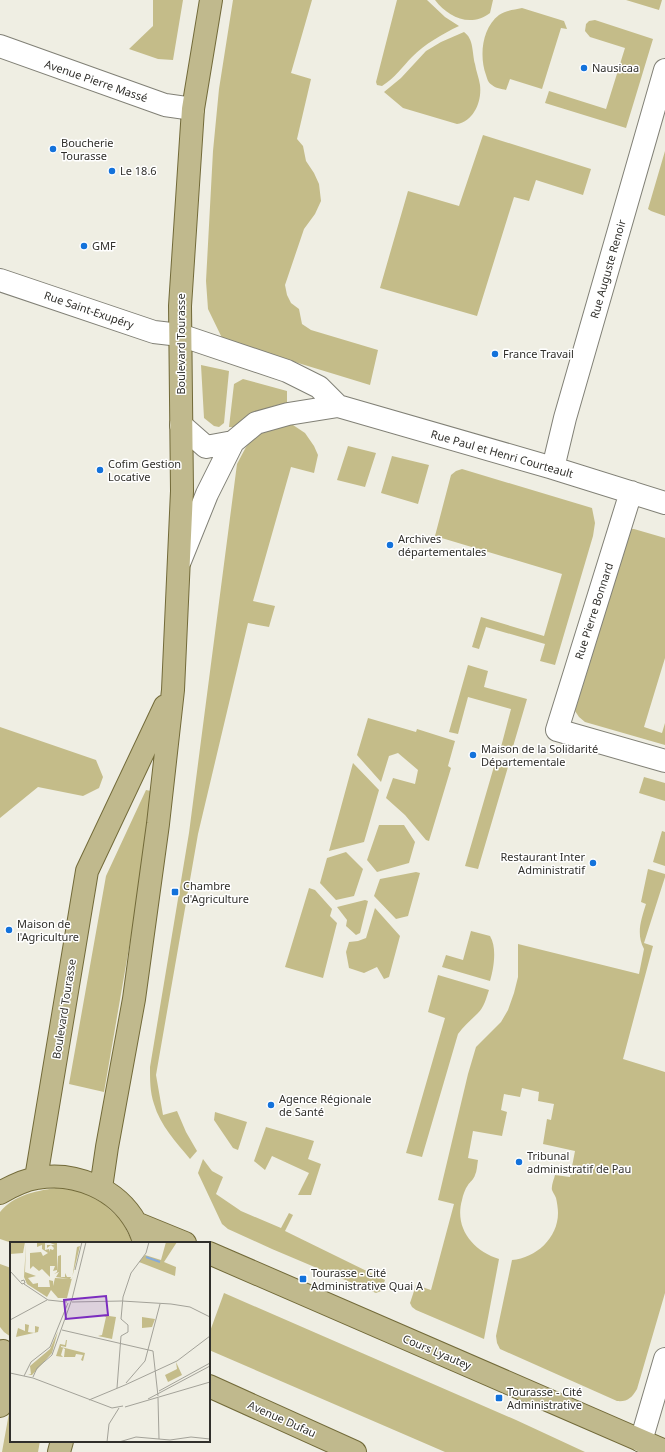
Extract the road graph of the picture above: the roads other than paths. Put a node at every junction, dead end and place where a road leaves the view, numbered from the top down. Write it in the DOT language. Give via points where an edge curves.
graph roads {
  1 [pos="211,0"];
  2 [pos="0,46"];
  3 [pos="665,70"];
  4 [pos="193,109"];
  5 [pos="0,280"];
  6 [pos="180,335"];
  7 [pos="338,406"];
  8 [pos="181,425"];
  9 [pos="233,442"];
  10 [pos="552,468"];
  11 [pos="632,492"];
  12 [pos="665,503"];
  13 [pos="179,562"];
  14 [pos="172,690"];
  15 [pos="665,761"];
  16 [pos="36,1178"];
  17 [pos="101,1188"];
  18 [pos="0,1193"];
  19 [pos="136,1223"];
  20 [pos="145,1242"];
  21 [pos="183,1242"];
  22 [pos="210,1253"];
  23 [pos="5,1351"];
  24 [pos="665,1359"];
  25 [pos="210,1386"];
  26 [pos="0,1406"];
  27 [pos="641,1441"];
  28 [pos="62,1442"];
  29 [pos="665,1451"];
  30 [pos="60,1452"];
  31 [pos="356,1452"];
  1 -- 4 [label="main road, Boulevard Tourasse"];
  2 -- 4 [label="street, Avenue Pierre Massé" via="165,105"];
  3 -- 10 [label="street, Rue Auguste Renoir"];
  4 -- 6 [label="main road, Boulevard Tourasse"];
  5 -- 6 [label="street, Rue Saint-Exupéry" via="154,332"];
  6 -- 7 [label="street, Rue Paul et Henri Courteault" via="287,371 319,387"];
  6 -- 8 [label="main road, Boulevard Tourasse"];
  7 -- 9 [label="street, Rue Paul et Henri Courteault" via="288,414 256,423"];
  7 -- 10 [label="street, Rue Paul et Henri Courteault"];
  8 -- 9 [label="street" via="206,447"];
  8 -- 13 [label="main road, Boulevard Tourasse"];
  9 -- 13 [label="street, Rue Paul et Henri Courteault" via="207,494"];
  10 -- 11 [label="street, Rue Paul et Henri Courteault"];
  11 -- 12 [label="street, Rue Paul et Henri Courteault"];
  11 -- 15 [label="street, Rue Pierre Bonnard" via="557,730"];
  13 -- 14 [label="main road, Boulevard Tourasse"];
  14 -- 16 [label="main road, Boulevard Tourasse" via="87,872"];
  14 -- 17 [label="main road, Boulevard Tourasse" via="158,824 134,999"];
  16 -- 17 [label="main road" via="69,1177"];
  16 -- 18 [label="main road"];
  17 -- 19 [label="main road" via="121,1203"];
  19 -- 20 [label="main road"];
  19 -- 21 [label="main road"];
  22 -- 27 [label="main road, Cours Lyautey"];
  23 -- 26 [label="main road"];
  24 -- 27 [label="street"];
  25 -- 31 [label="main road, Avenue Dufau"];
  27 -- 29 [label="main road, Cours Lyautey"];
  28 -- 30 [label="main road"];
}
